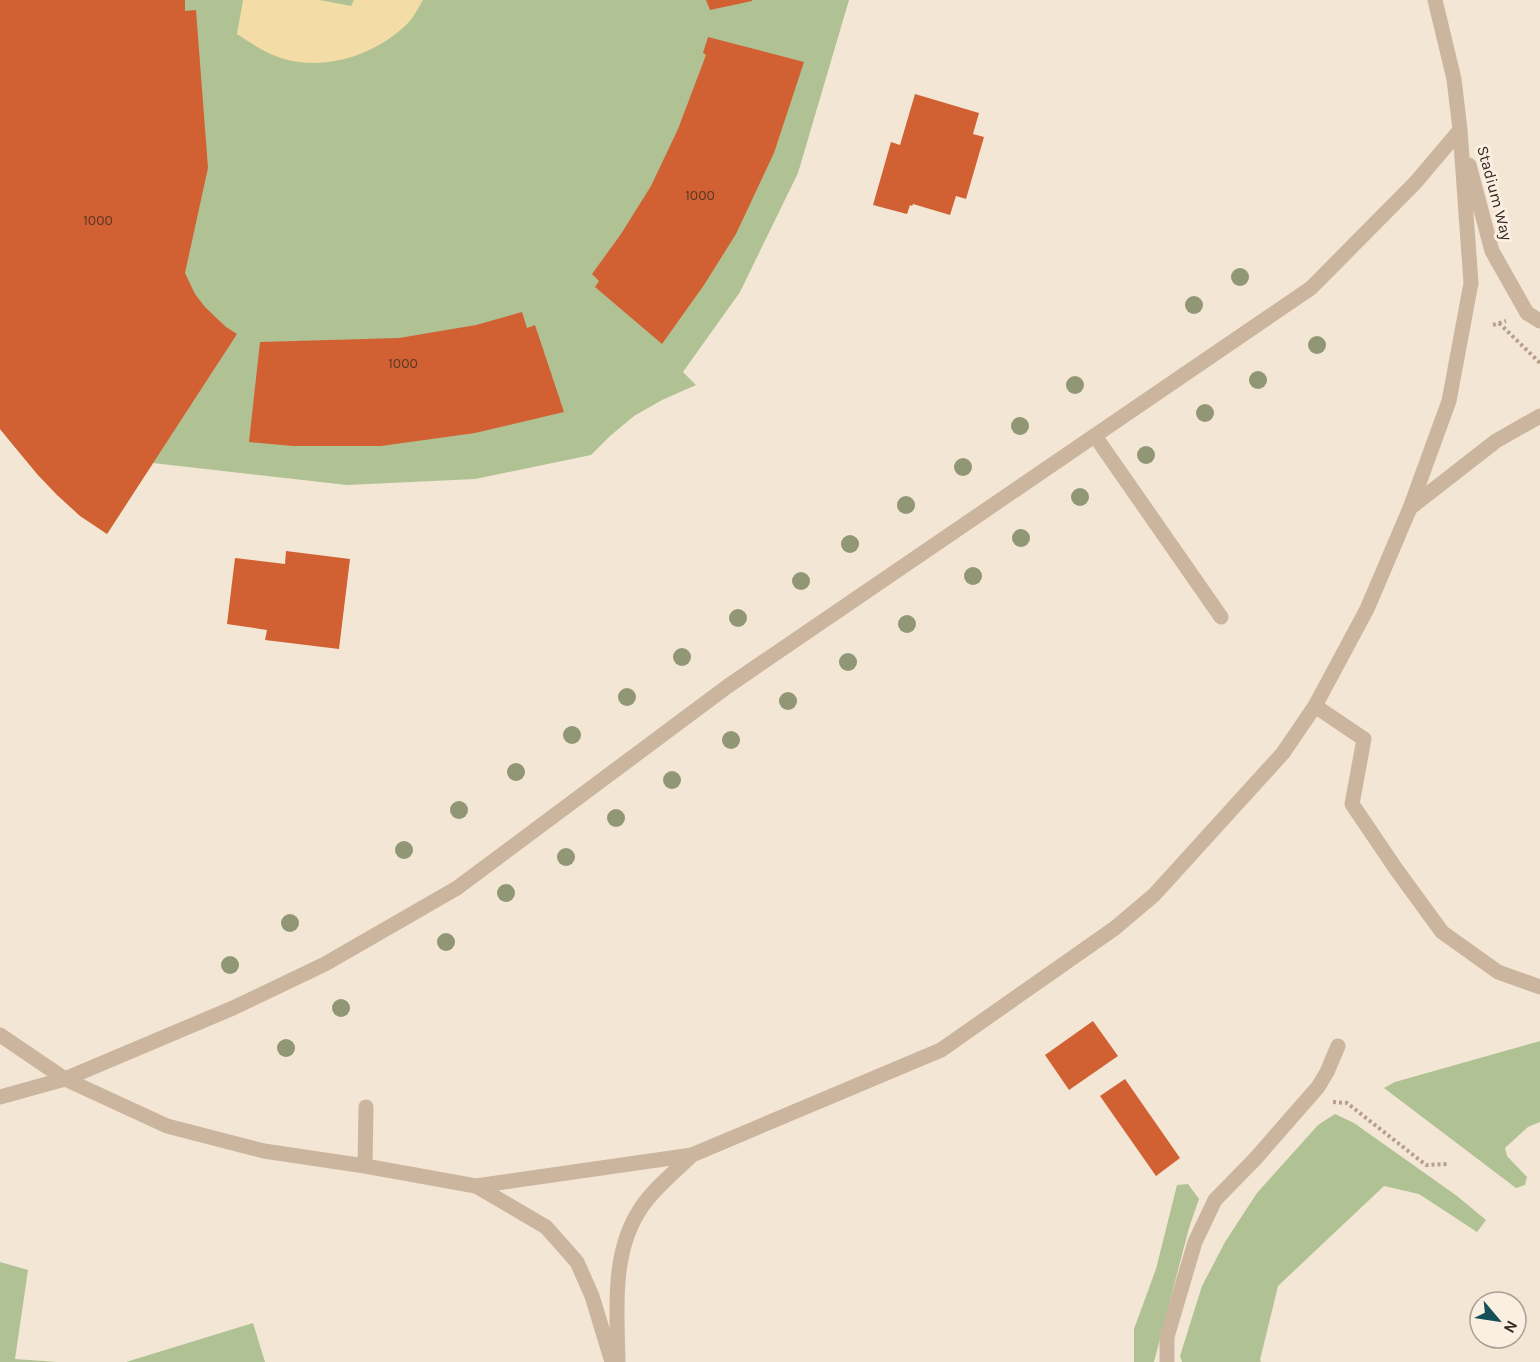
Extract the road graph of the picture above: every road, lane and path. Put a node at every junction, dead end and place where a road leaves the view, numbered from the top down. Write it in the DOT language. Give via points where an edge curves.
graph roads {
  1 [pos="1435,0"];
  2 [pos="1460,130"];
  3 [pos="1506,321"];
  4 [pos="1540,321"];
  5 [pos="1499,323"];
  6 [pos="1493,325"];
  7 [pos="1540,363"];
  8 [pos="1540,416"];
  9 [pos="1095,436"];
  10 [pos="1410,508"];
  11 [pos="1221,617"];
  12 [pos="1315,705"];
  13 [pos="1540,987"];
  14 [pos="0,1035"];
  15 [pos="1338,1046"];
  16 [pos="65,1079"];
  17 [pos="0,1097"];
  18 [pos="1332,1102"];
  19 [pos="366,1107"];
  20 [pos="692,1155"];
  21 [pos="1448,1164"];
  22 [pos="365,1166"];
  23 [pos="476,1186"];
  24 [pos="612,1362"];
  25 [pos="618,1362"];
  26 [pos="1167,1362"];
  1 -- 2 [label="lane" via="1454,78"];
  2 -- 4 [label="lane, Stadium Way" via="1492,251 1527,313"];
  2 -- 9 [label="lane" via="1415,183 1311,288"];
  2 -- 10 [label="lane" via="1472,283 1449,401"];
  3 -- 5 [label="path"];
  5 -- 6 [label="path"];
  5 -- 7 [label="path"];
  8 -- 10 [label="lane" via="1496,441"];
  9 -- 11 [label="lane"];
  9 -- 16 [label="lane" via="728,686 448,894 325,964 233,1008"];
  10 -- 12 [label="lane" via="1367,609"];
  12 -- 13 [label="lane" via="1364,739 1352,804 1442,933 1498,972"];
  12 -- 20 [label="lane" via="1283,753 1162,886 1107,933 941,1050"];
  14 -- 16 [label="lane"];
  15 -- 26 [label="lane" via="1318,1087 1215,1200 1195,1242 1167,1337"];
  16 -- 17 [label="lane"];
  16 -- 22 [label="lane" via="167,1126 264,1151"];
  18 -- 21 [label="path" via="1347,1103 1426,1165"];
  19 -- 22 [label="lane"];
  20 -- 23 [label="lane"];
  20 -- 25 [label="lane" via="640,1209 624,1244 617,1290"];
  22 -- 23 [label="lane"];
  23 -- 24 [label="lane" via="546,1227 577,1262"];
}
